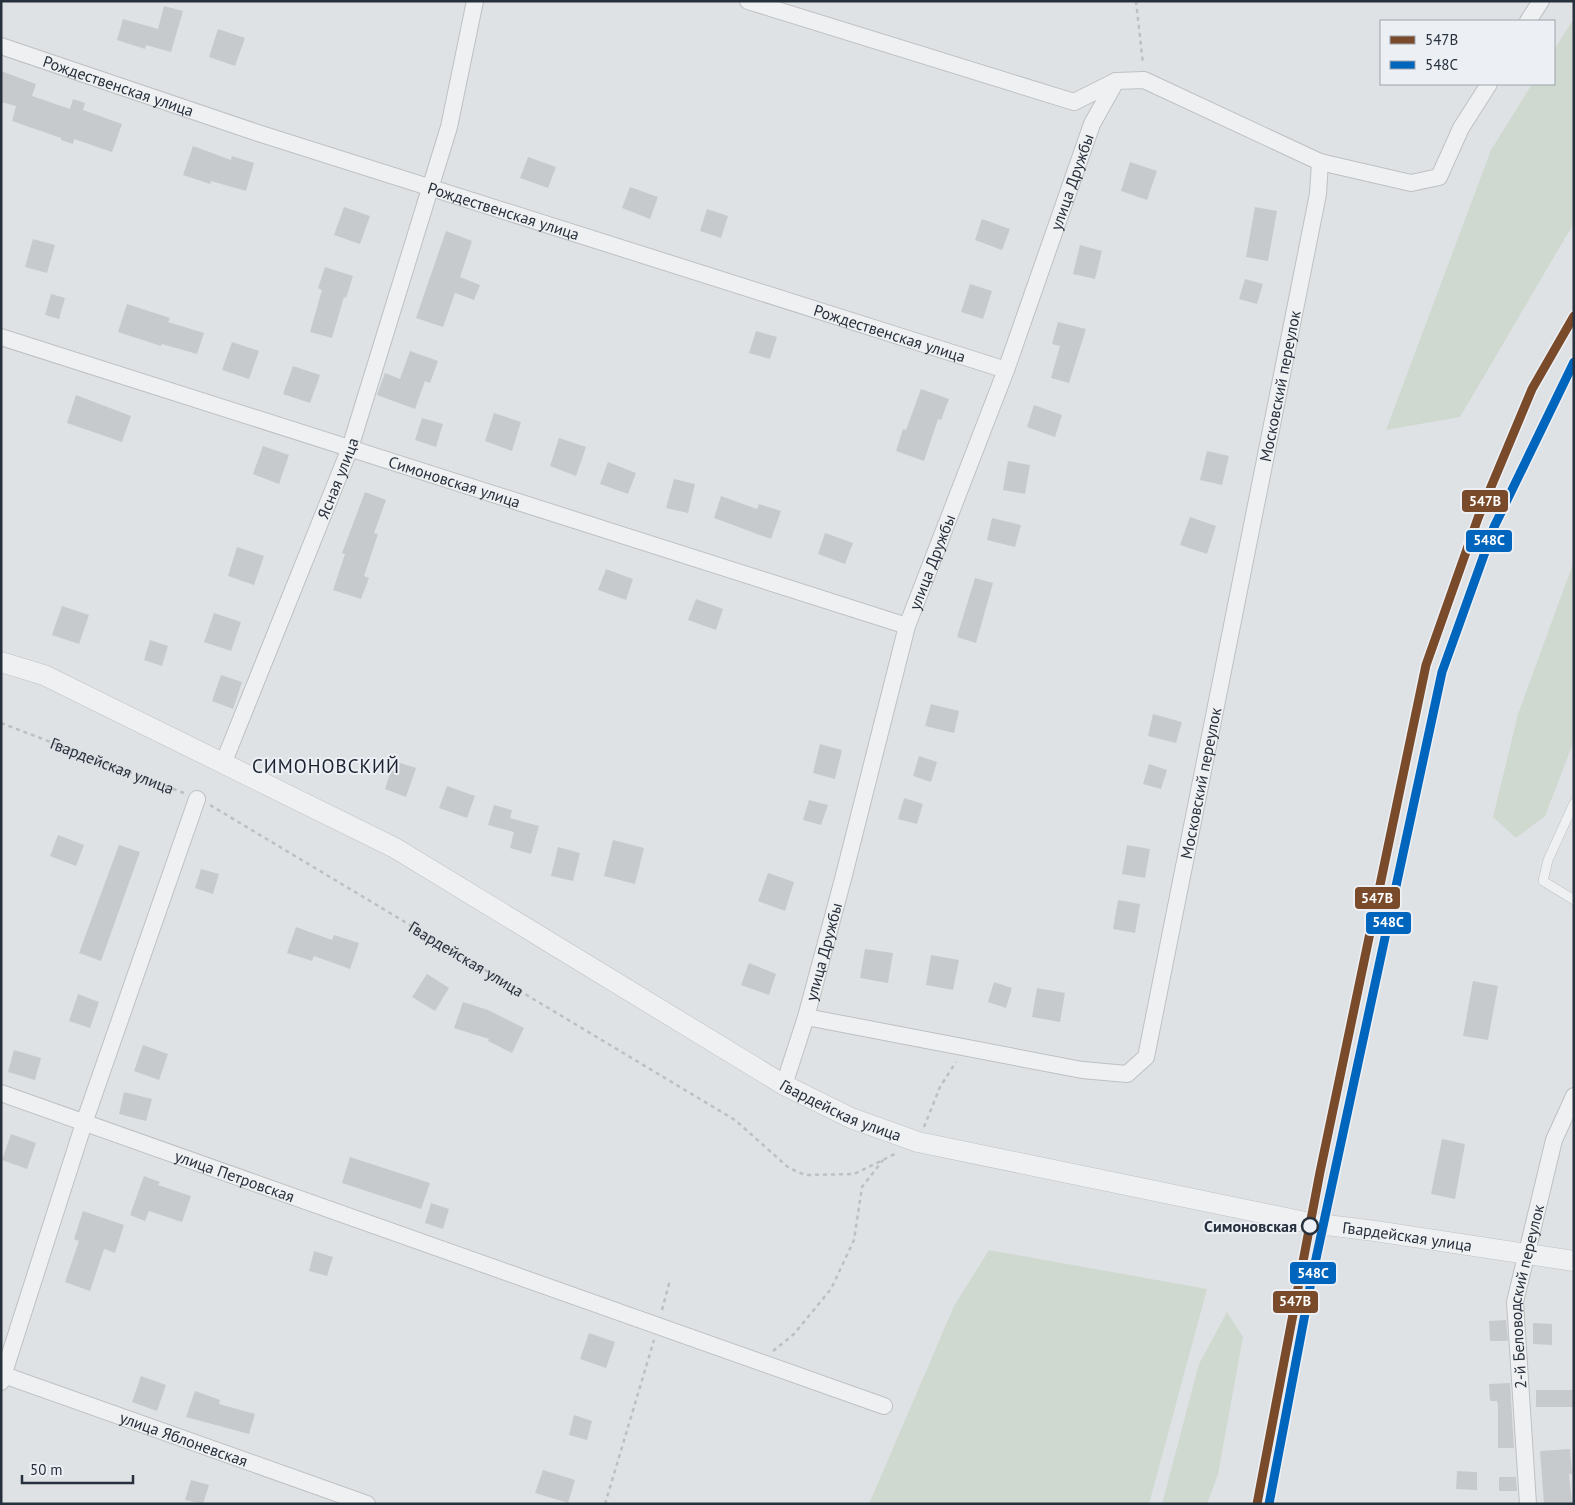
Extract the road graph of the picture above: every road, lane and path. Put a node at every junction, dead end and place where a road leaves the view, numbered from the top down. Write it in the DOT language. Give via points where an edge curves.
graph roads {
  1 [pos="475,1"];
  2 [pos="748,1"];
  3 [pos="1136,1"];
  4 [pos="1541,1"];
  5 [pos="1529,20"];
  6 [pos="1,46"];
  7 [pos="1144,80"];
  8 [pos="1116,81"];
  9 [pos="1488,85"];
  10 [pos="1320,162"];
  11 [pos="432,187"];
  12 [pos="1,337"];
  13 [pos="1006,370"];
  14 [pos="350,448"];
  15 [pos="907,626"];
  16 [pos="1,662"];
  17 [pos="1,723"];
  18 [pos="223,764"];
  19 [pos="197,799"];
  20 [pos="1574,803"];
  21 [pos="1574,900"];
  22 [pos="806,1017"];
  23 [pos="965,1047"];
  24 [pos="784,1085"];
  25 [pos="1,1092"];
  26 [pos="1574,1096"];
  27 [pos="84,1123"];
  28 [pos="918,1142"];
  29 [pos="884,1159"];
  30 [pos="1528,1254"];
  31 [pos="1574,1261"];
  32 [pos="670,1280"];
  33 [pos="658,1326"];
  34 [pos="758,1362"];
  35 [pos="2,1377"];
  36 [pos="884,1406"];
  37 [pos="367,1504"];
  38 [pos="606,1504"];
  39 [pos="1528,1504"];
  1 -- 11 [label="street, Ясная улица" via="450,127"];
  2 -- 8 [label="street" via="1074,102"];
  3 -- 7 [label="path"];
  4 -- 5 [label="street"];
  6 -- 11 [label="street, Рождественская улица" via="258,133"];
  7 -- 8 [label="street"];
  7 -- 10 [label="street"];
  8 -- 13 [label="street, улица Дружбы" via="1092,124"];
  9 -- 10 [label="street" via="1460,128 1439,177 1411,183"];
  10 -- 23 [label="street, Московский переулок" via="1318,194 1146,1058 1127,1074 1082,1070"];
  11 -- 13 [label="street, Рождественская улица"];
  11 -- 14 [label="street, Ясная улица"];
  12 -- 14 [label="street, Симоновская улица"];
  13 -- 15 [label="street, улица Дружбы"];
  14 -- 15 [label="street, Симоновская улица"];
  14 -- 18 [label="street, Ясная улица"];
  15 -- 22 [label="street, улица Дружбы"];
  16 -- 18 [label="street, Гвардейская улица" via="44,675"];
  17 -- 19 [label="path, Гвардейская улица"];
  18 -- 24 [label="street, Гвардейская улица" via="395,848"];
  19 -- 27 [label="street"];
  19 -- 29 [label="path, Гвардейская улица" via="217,808 735,1120 789,1168 804,1175 854,1174"];
  20 -- 21 [label="lane" via="1548,860 1543,881"];
  22 -- 23 [label="street, Московский переулок"];
  22 -- 24 [label="street, улица Дружбы"];
  23 -- 28 [label="path, Гвардейская улица" via="940,1087"];
  24 -- 28 [label="street, Гвардейская улица" via="851,1118"];
  25 -- 27 [label="street, улица Петровская"];
  26 -- 30 [label="street, 2-й Беловодский переулок" via="1554,1140"];
  27 -- 33 [label="street, улица Петровская"];
  27 -- 35 [label="street"];
  28 -- 29 [label="path, Гвардейская улица"];
  28 -- 30 [label="street, Гвардейская улица" via="1310,1223"];
  29 -- 34 [label="path" via="862,1186 854,1240 831,1289 794,1334"];
  30 -- 31 [label="street, Гвардейская улица"];
  30 -- 39 [label="street, 2-й Беловодский переулок" via="1515,1302"];
  32 -- 33 [label="path"];
  33 -- 34 [label="street, улица Петровская"];
  33 -- 38 [label="path"];
  34 -- 36 [label="street, улица Петровская"];
  35 -- 37 [label="street, улица Яблоневская"];
}
